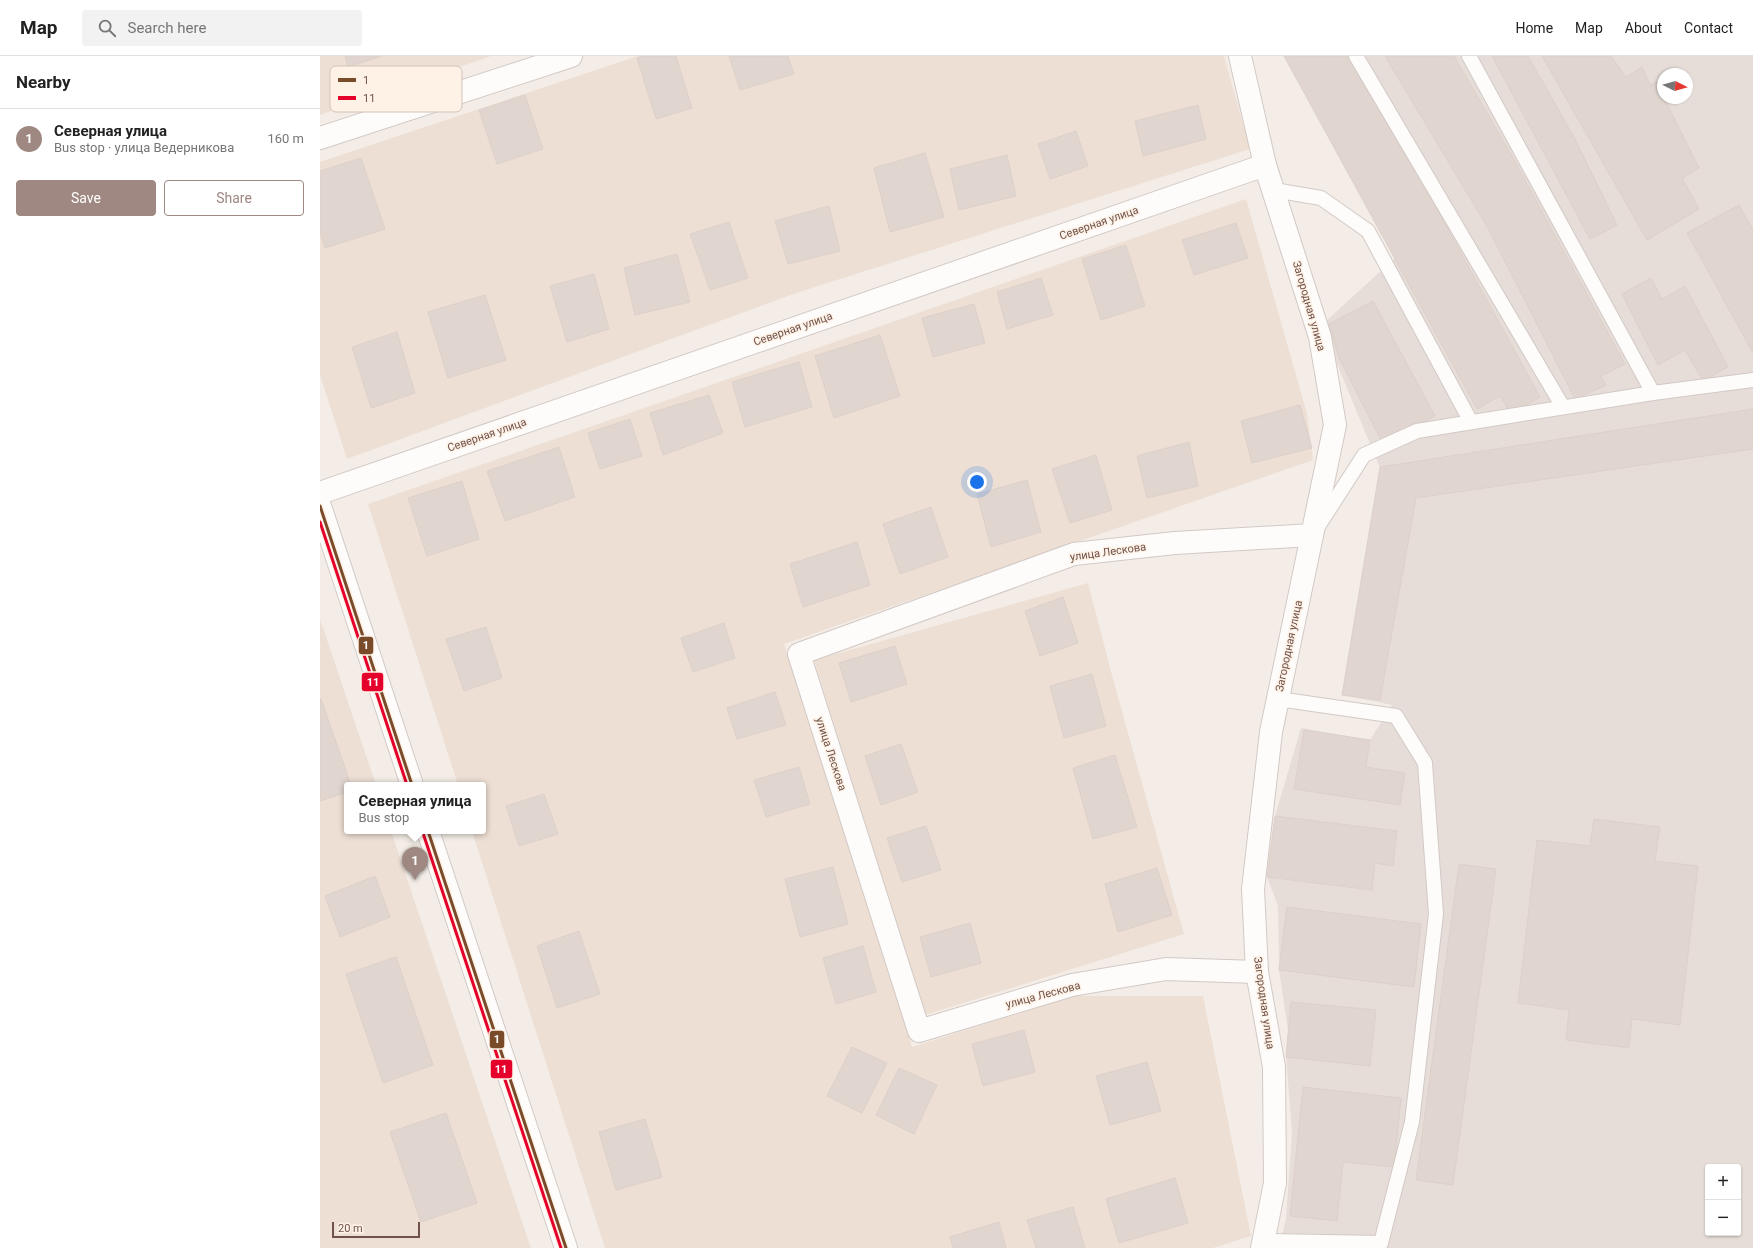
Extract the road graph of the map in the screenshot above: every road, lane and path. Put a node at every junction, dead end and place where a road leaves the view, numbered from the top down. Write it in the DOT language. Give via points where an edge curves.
graph roads {
  1 [pos="571,56"];
  2 [pos="1240,56"];
  3 [pos="1356,56"];
  4 [pos="1469,56"];
  5 [pos="462,92"];
  6 [pos="400,112"];
  7 [pos="320,138"];
  8 [pos="1265,165"];
  9 [pos="1274,190"];
  10 [pos="1753,380"];
  11 [pos="1653,393"];
  12 [pos="1563,407"];
  13 [pos="1471,422"];
  14 [pos="320,493"];
  15 [pos="320,506"];
  16 [pos="1312,535"];
  17 [pos="1278,699"];
  18 [pos="411,782"];
  19 [pos="429,834"];
  20 [pos="1257,972"];
  21 [pos="1263,1244"];
  22 [pos="1385,1245"];
  23 [pos="566,1248"];
  1 -- 5 [label="street"];
  2 -- 8 [label="street, Загородная улица"];
  3 -- 12 [label="lane"];
  4 -- 11 [label="lane"];
  6 -- 7 [label="street"];
  8 -- 9 [label="street, Загородная улица"];
  8 -- 14 [label="street, Северная улица"];
  9 -- 13 [label="lane" via="1321,198 1368,231"];
  9 -- 16 [label="street, Загородная улица" via="1320,337 1335,425"];
  10 -- 11 [label="lane"];
  11 -- 12 [label="lane"];
  12 -- 13 [label="lane"];
  13 -- 16 [label="lane" via="1417,431 1364,455"];
  15 -- 18 [label="street"];
  16 -- 17 [label="street, Загородная улица"];
  16 -- 20 [label="street, улица Лескова" via="1175,543 1074,554 799,654 919,1031 1072,985 1166,970"];
  17 -- 20 [label="street, Загородная улица" via="1271,732 1254,889"];
  17 -- 22 [label="lane" via="1396,716 1425,764 1436,914 1412,1122"];
  19 -- 23 [label="street"];
  20 -- 21 [label="street, Загородная улица" via="1274,1067 1275,1184"];
  21 -- 22 [label="lane"];
}
